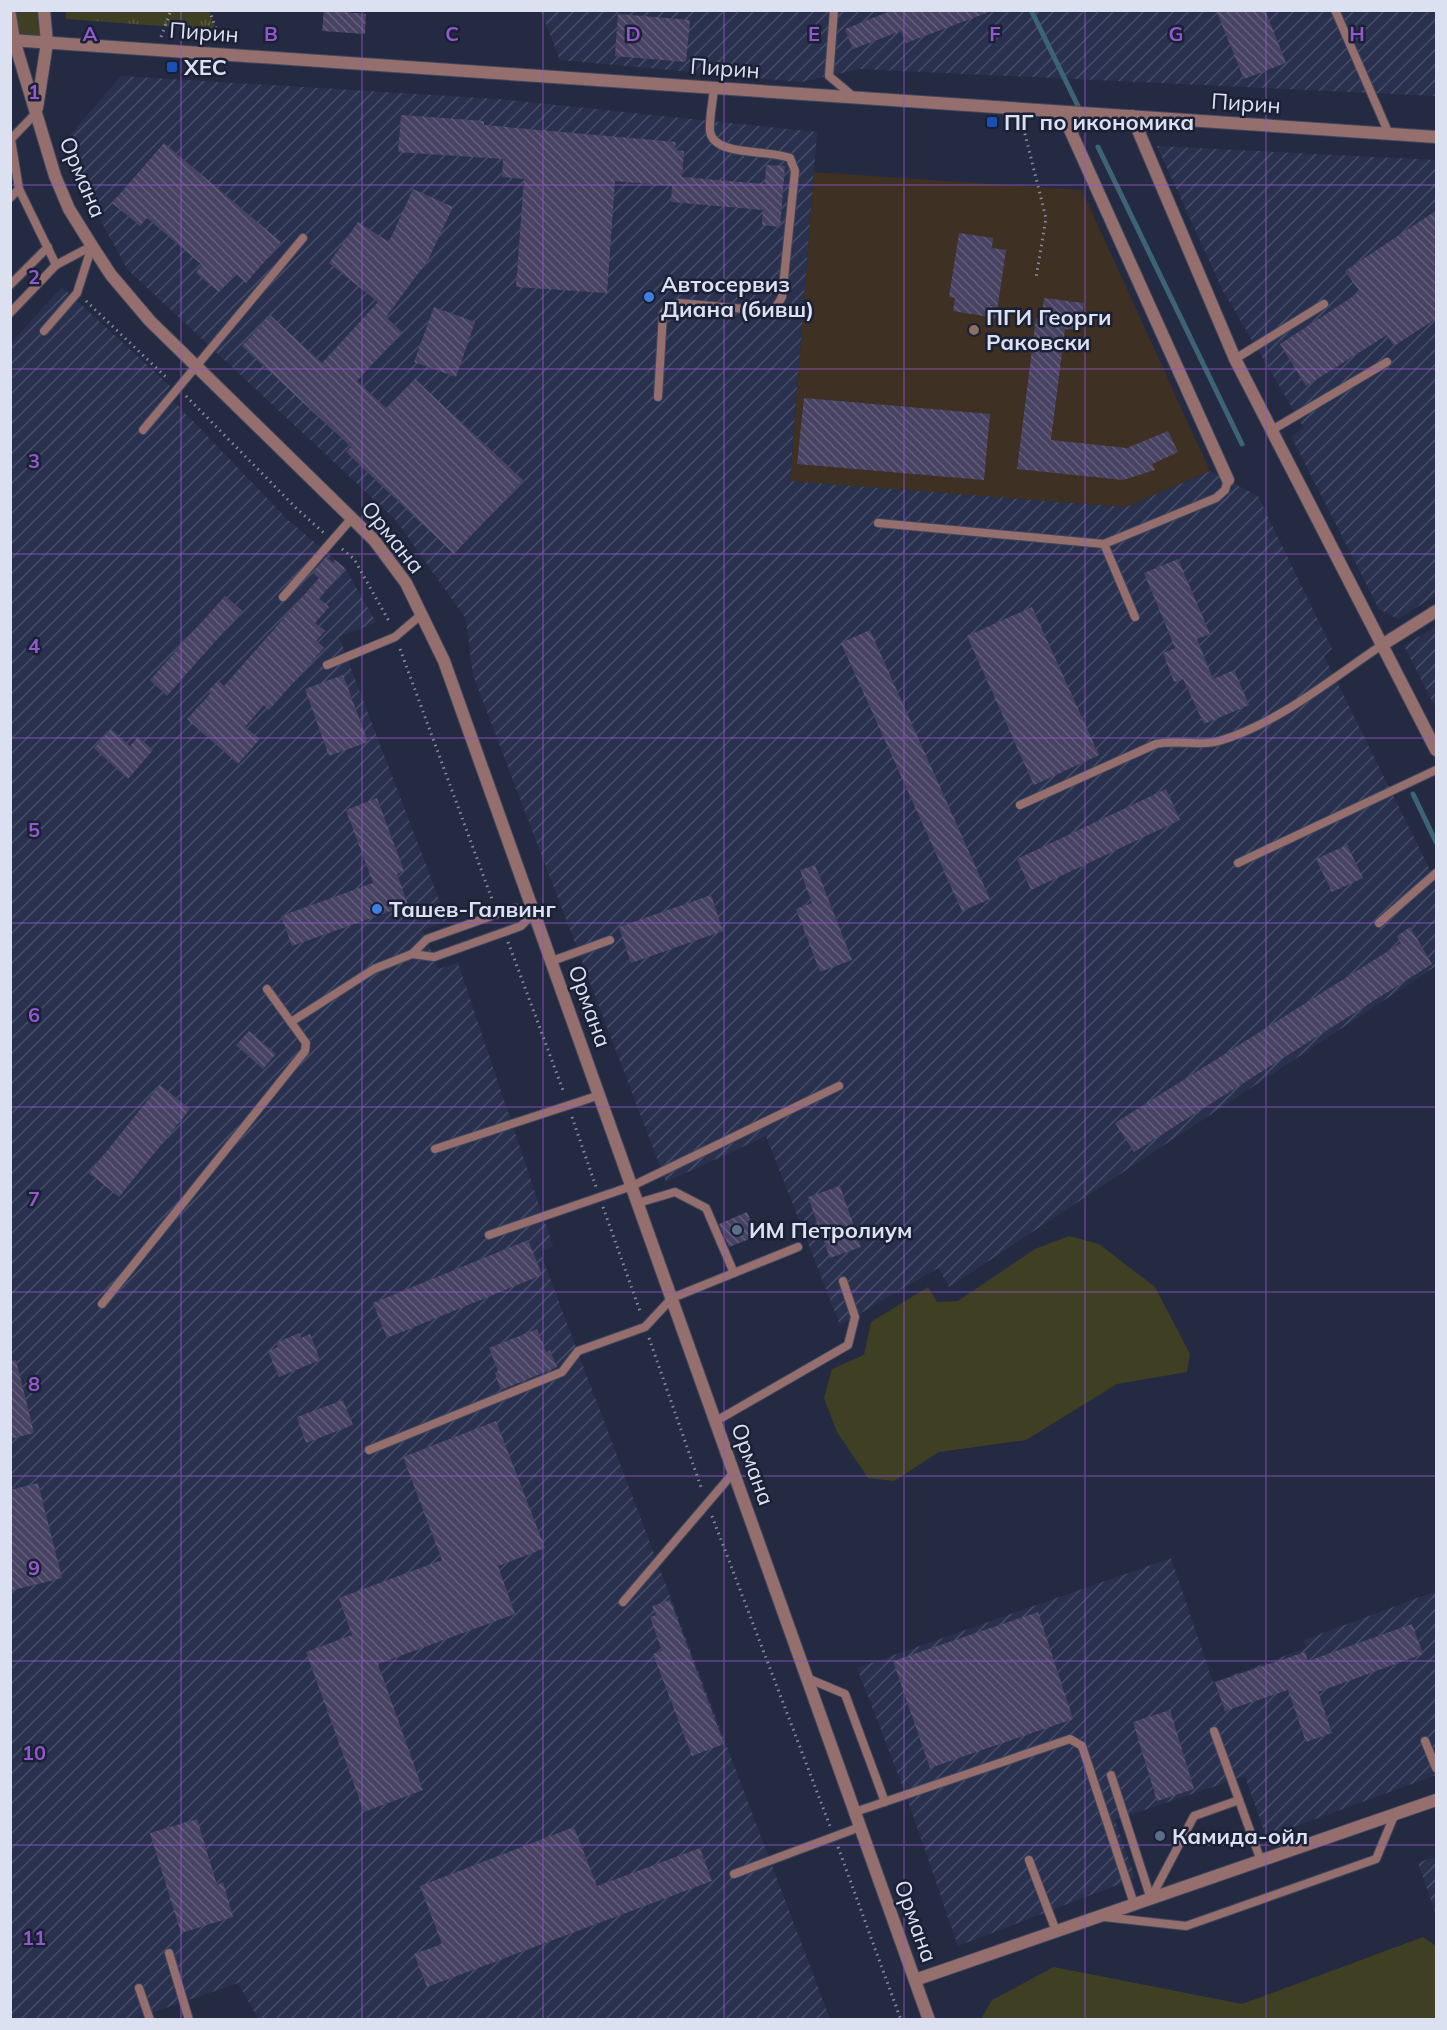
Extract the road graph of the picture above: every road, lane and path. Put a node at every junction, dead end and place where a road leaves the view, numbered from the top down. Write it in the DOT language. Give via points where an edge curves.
graph roads {
  1 [pos="44,10"];
  2 [pos="171,10"];
  3 [pos="209,10"];
  4 [pos="834,10"];
  5 [pos="1335,10"];
  6 [pos="10,15"];
  7 [pos="12,40"];
  8 [pos="47,43"];
  9 [pos="156,50"];
  10 [pos="225,55"];
  11 [pos="714,88"];
  12 [pos="856,98"];
  13 [pos="1018,109"];
  14 [pos="37,112"];
  15 [pos="1062,112"];
  16 [pos="1132,116"];
  17 [pos="1389,134"];
  18 [pos="1437,137"];
  19 [pos="11,140"];
  20 [pos="19,189"];
  21 [pos="10,198"];
  22 [pos="303,238"];
  23 [pos="92,246"];
  24 [pos="48,248"];
  25 [pos="56,266"];
  26 [pos="1036,278"];
  27 [pos="10,285"];
  28 [pos="1324,304"];
  29 [pos="10,313"];
  30 [pos="44,331"];
  31 [pos="1235,359"];
  32 [pos="1387,362"];
  33 [pos="196,367"];
  34 [pos="658,397"];
  35 [pos="143,430"];
  36 [pos="1272,430"];
  37 [pos="1228,480"];
  38 [pos="352,518"];
  39 [pos="878,523"];
  40 [pos="1104,544"];
  41 [pos="354,559"];
  42 [pos="283,597"];
  43 [pos="1437,611"];
  44 [pos="422,614"];
  45 [pos="1135,617"];
  46 [pos="395,637"];
  47 [pos="1382,645"];
  48 [pos="327,665"];
  49 [pos="1437,750"];
  50 [pos="1437,770"];
  51 [pos="1020,805"];
  52 [pos="1238,863"];
  53 [pos="1435,874"];
  54 [pos="535,912"];
  55 [pos="497,914"];
  56 [pos="1379,923"];
  57 [pos="504,932"];
  58 [pos="610,940"];
  59 [pos="412,954"];
  60 [pos="552,960"];
  61 [pos="267,988"];
  62 [pos="291,1022"];
  63 [pos="839,1086"];
  64 [pos="600,1095"];
  65 [pos="568,1106"];
  66 [pos="435,1149"];
  67 [pos="632,1186"];
  68 [pos="600,1197"];
  69 [pos="638,1203"];
  70 [pos="489,1235"];
  71 [pos="798,1247"];
  72 [pos="734,1274"];
  73 [pos="843,1281"];
  74 [pos="672,1298"];
  75 [pos="102,1304"];
  76 [pos="645,1327"];
  77 [pos="716,1421"];
  78 [pos="369,1450"];
  79 [pos="734,1472"];
  80 [pos="707,1503"];
  81 [pos="623,1602"];
  82 [pos="807,1678"];
  83 [pos="1214,1731"];
  84 [pos="1425,1741"];
  85 [pos="1437,1768"];
  86 [pos="1111,1775"];
  87 [pos="1239,1800"];
  88 [pos="1437,1800"];
  89 [pos="885,1802"];
  90 [pos="855,1812"];
  91 [pos="1394,1816"];
  92 [pos="860,1827"];
  93 [pos="834,1837"];
  94 [pos="1029,1860"];
  95 [pos="1261,1861"];
  96 [pos="734,1874"];
  97 [pos="1151,1899"];
  98 [pos="1134,1904"];
  99 [pos="1099,1917"];
  100 [pos="1056,1931"];
  101 [pos="169,1953"];
  102 [pos="915,1980"];
  103 [pos="139,1988"];
  104 [pos="150,2019"];
  105 [pos="189,2019"];
  106 [pos="901,2019"];
  107 [pos="929,2019"];
  1 -- 8 [label="street"];
  2 -- 9 [label="path"];
  3 -- 10 [label="path"];
  4 -- 12 [label="lane" via="829,76"];
  5 -- 17 [label="lane"];
  6 -- 7 [label="street, Ормана"];
  7 -- 8 [label="street, Пирин"];
  7 -- 14 [label="street, Ормана"];
  8 -- 9 [label="street, Пирин"];
  8 -- 14 [label="street"];
  9 -- 10 [label="street, Пирин"];
  10 -- 11 [label="street, Пирин"];
  11 -- 12 [label="street, Пирин"];
  11 -- 34 [label="lane" via="710,132 715,142 725,148 778,153 790,158 795,171 783,297 776,307 766,311 679,303 668,306 663,314"];
  12 -- 13 [label="street, Пирин"];
  13 -- 15 [label="street, Пирин"];
  13 -- 26 [label="path" via="1046,218"];
  14 -- 19 [label="lane"];
  14 -- 23 [label="street, Ормана" via="55,176 69,209"];
  15 -- 16 [label="street, Пирин"];
  15 -- 37 [label="street"];
  16 -- 17 [label="street, Пирин"];
  16 -- 31 [label="street"];
  17 -- 18 [label="street, Пирин"];
  19 -- 20 [label="lane"];
  20 -- 21 [label="lane"];
  20 -- 24 [label="lane"];
  22 -- 33 [label="lane"];
  23 -- 25 [label="lane"];
  23 -- 30 [label="lane" via="77,293"];
  23 -- 33 [label="street, Ормана" via="150,321"];
  24 -- 25 [label="lane"];
  24 -- 27 [label="lane"];
  25 -- 29 [label="lane"];
  28 -- 31 [label="lane"];
  31 -- 36 [label="street"];
  32 -- 36 [label="lane"];
  33 -- 35 [label="lane"];
  33 -- 38 [label="street, Ормана"];
  36 -- 47 [label="street"];
  37 -- 40 [label="lane" via="1225,490 1216,498"];
  38 -- 42 [label="lane"];
  38 -- 44 [label="street, Ормана" via="392,561"];
  39 -- 40 [label="lane"];
  40 -- 45 [label="lane"];
  41 -- 46 [label="path" via="387,615"];
  43 -- 47 [label="street"];
  44 -- 46 [label="lane"];
  44 -- 54 [label="street, Ормана" via="444,661"];
  46 -- 48 [label="lane"];
  46 -- 55 [label="path"];
  47 -- 49 [label="street"];
  47 -- 51 [label="lane" via="1277,715 1231,736 1209,743 1156,744"];
  50 -- 52 [label="lane"];
  53 -- 56 [label="lane"];
  54 -- 55 [label="lane" via="514,908"];
  54 -- 57 [label="lane" via="521,926"];
  54 -- 60 [label="street, Ормана"];
  55 -- 59 [label="lane" via="427,939"];
  57 -- 59 [label="lane" via="434,957"];
  57 -- 65 [label="path"];
  58 -- 60 [label="lane"];
  59 -- 62 [label="lane" via="374,969"];
  60 -- 64 [label="street, Ормана"];
  61 -- 62 [label="lane"];
  62 -- 75 [label="lane" via="306,1043 305,1051"];
  63 -- 67 [label="lane"];
  64 -- 65 [label="lane"];
  64 -- 67 [label="street, Ормана"];
  65 -- 66 [label="lane"];
  65 -- 68 [label="path"];
  67 -- 68 [label="lane"];
  67 -- 69 [label="street, Ормана"];
  68 -- 70 [label="lane"];
  68 -- 76 [label="path"];
  69 -- 72 [label="lane" via="675,1191 706,1208"];
  69 -- 74 [label="street, Ормана"];
  71 -- 72 [label="lane"];
  72 -- 74 [label="lane"];
  73 -- 77 [label="lane" via="855,1317 848,1345"];
  74 -- 76 [label="lane"];
  74 -- 77 [label="street, Ормана"];
  76 -- 78 [label="lane" via="578,1351 562,1372"];
  76 -- 80 [label="path"];
  77 -- 79 [label="street, Ормана"];
  79 -- 80 [label="lane"];
  79 -- 82 [label="street, Ормана"];
  80 -- 81 [label="lane"];
  80 -- 93 [label="path"];
  82 -- 89 [label="lane" via="845,1694"];
  82 -- 90 [label="street, Ормана"];
  83 -- 87 [label="lane"];
  84 -- 85 [label="lane"];
  86 -- 97 [label="lane"];
  87 -- 95 [label="lane"];
  87 -- 97 [label="lane" via="1194,1816"];
  88 -- 91 [label="street"];
  89 -- 90 [label="lane"];
  89 -- 98 [label="lane" via="1070,1739 1082,1746"];
  90 -- 92 [label="street, Ормана"];
  91 -- 95 [label="street"];
  91 -- 99 [label="lane" via="1376,1859 1186,1926"];
  92 -- 93 [label="lane"];
  92 -- 102 [label="street, Ормана"];
  93 -- 96 [label="lane"];
  93 -- 106 [label="path"];
  94 -- 100 [label="lane"];
  95 -- 97 [label="street"];
  97 -- 98 [label="street"];
  98 -- 99 [label="street"];
  99 -- 100 [label="street"];
  100 -- 102 [label="street"];
  101 -- 105 [label="lane"];
  102 -- 107 [label="street, Ормана"];
  103 -- 104 [label="lane"];
}
